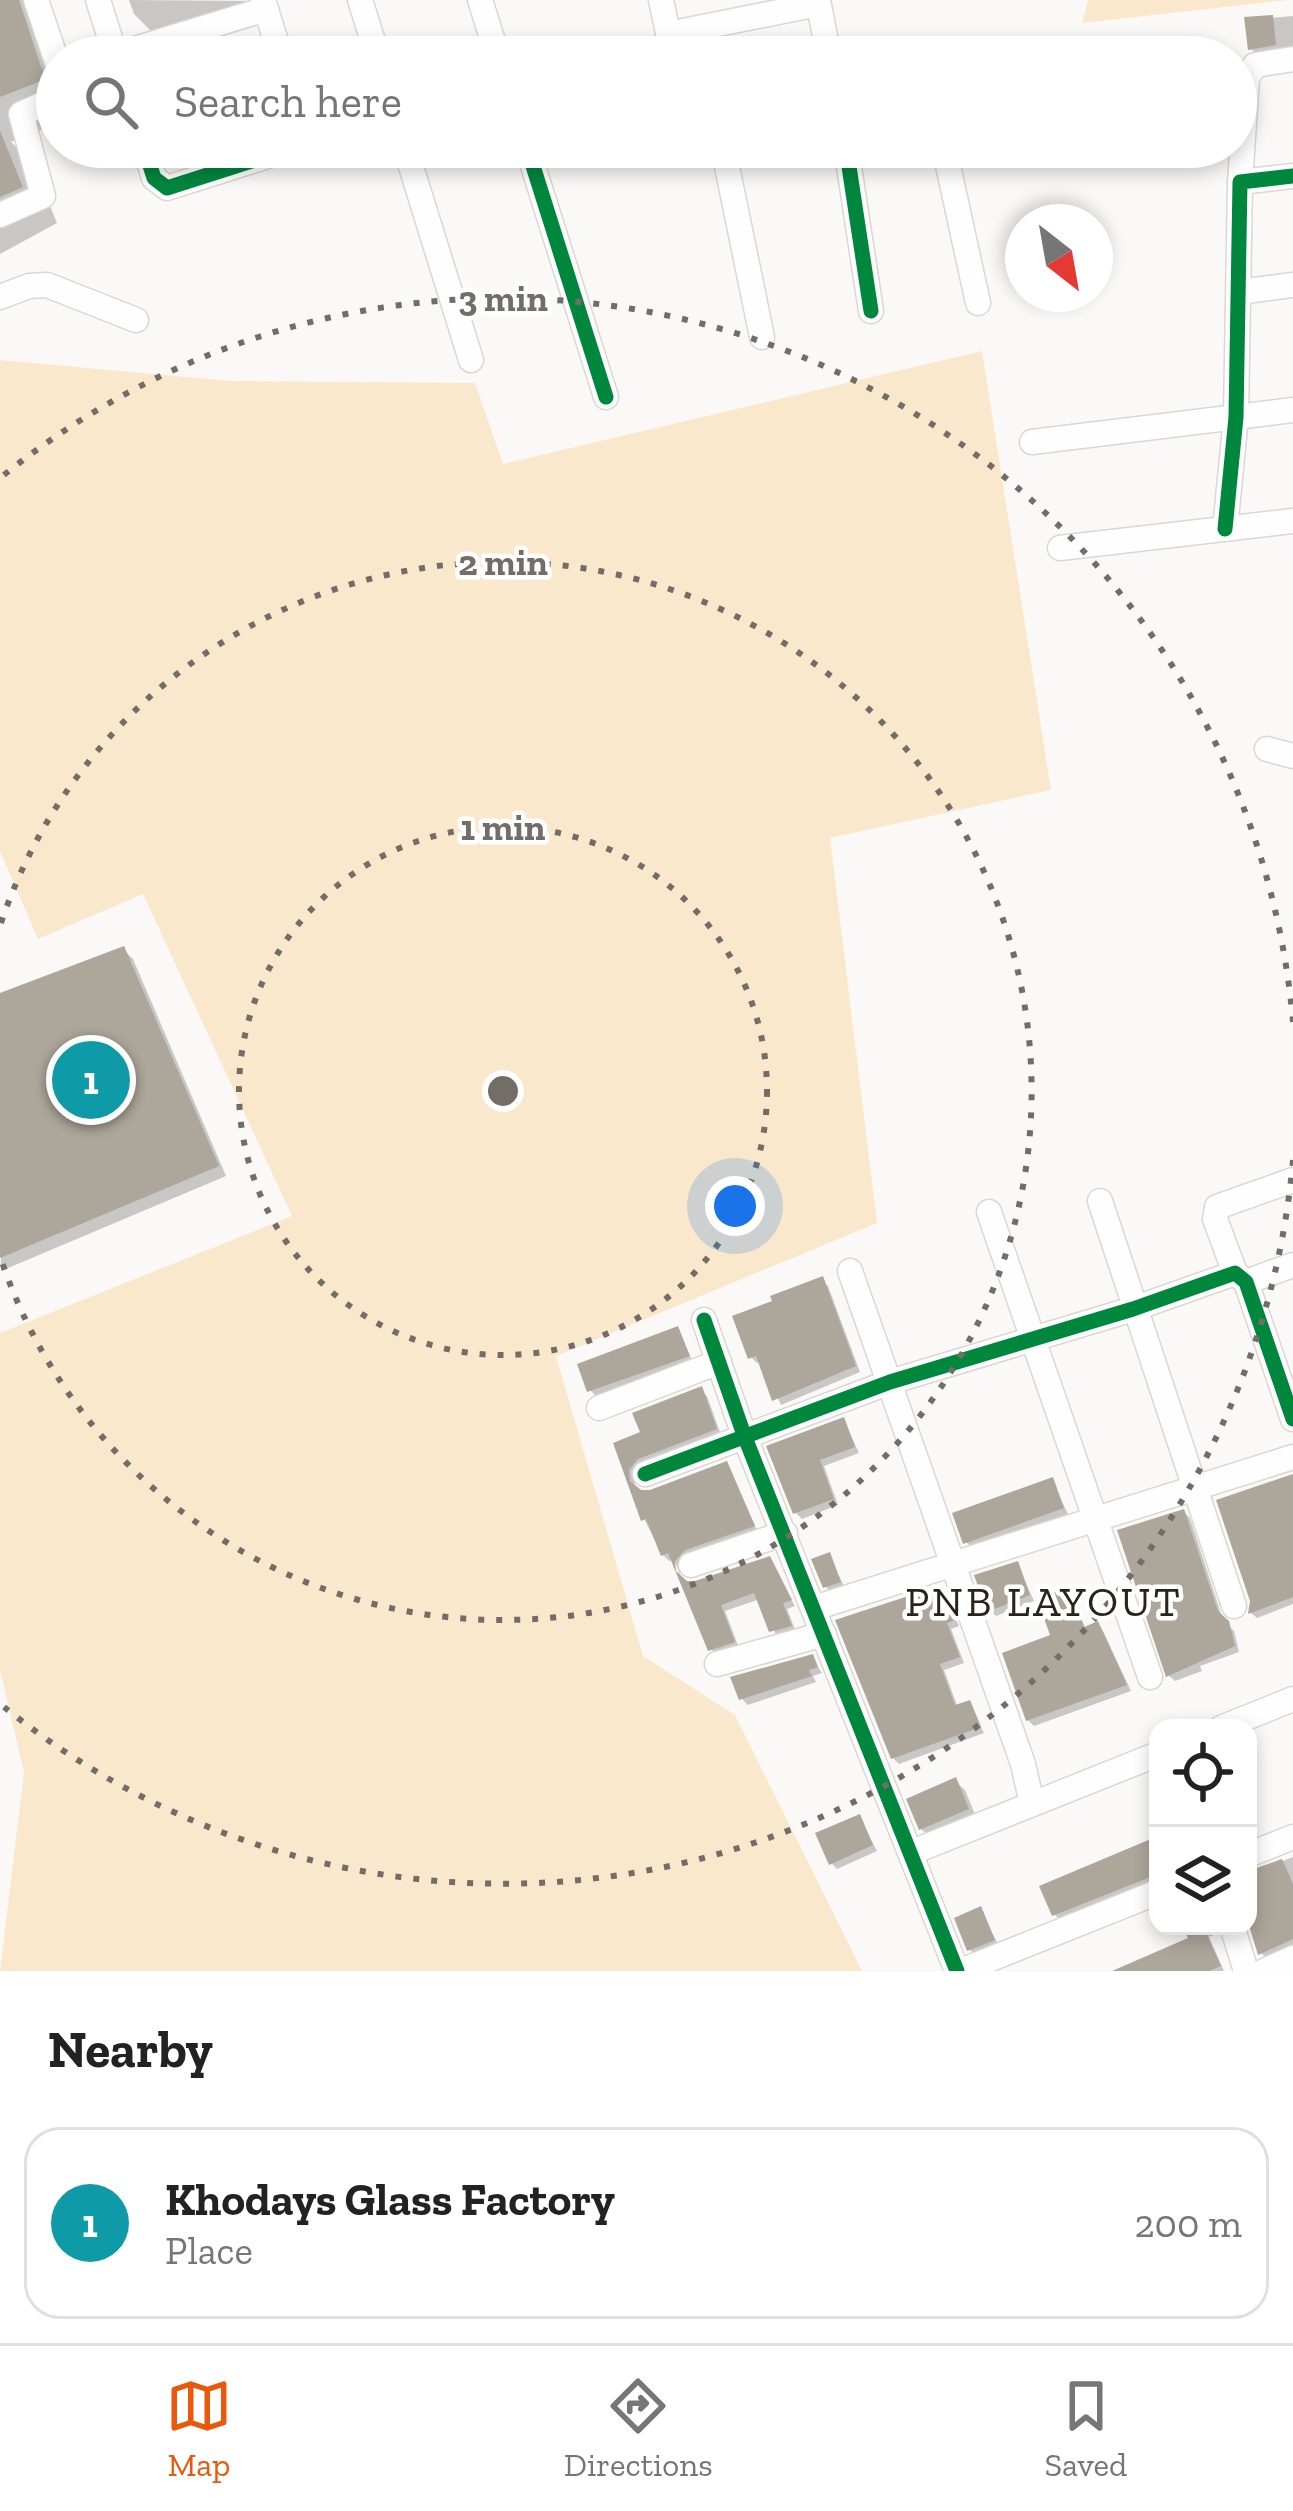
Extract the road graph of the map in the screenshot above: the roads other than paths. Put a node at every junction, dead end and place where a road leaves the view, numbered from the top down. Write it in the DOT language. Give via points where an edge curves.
graph roads {
  1 [pos="36,0"];
  2 [pos="98,0"];
  3 [pos="360,0"];
  4 [pos="480,0"];
  5 [pos="661,0"];
  6 [pos="818,2"];
  7 [pos="264,4"];
  8 [pos="48,36"];
  9 [pos="109,36"];
  10 [pos="172,36"];
  11 [pos="274,36"];
  12 [pos="371,36"];
  13 [pos="491,36"];
  14 [pos="668,36"];
  15 [pos="704,36"];
  16 [pos="825,36"];
  17 [pos="1293,59"];
  18 [pos="1257,64"];
  19 [pos="36,107"];
  20 [pos="151,168"];
  21 [pos="230,168"];
  22 [pos="412,168"];
  23 [pos="533,168"];
  24 [pos="727,168"];
  25 [pos="849,168"];
  26 [pos="949,168"];
  27 [pos="1241,168"];
  28 [pos="1293,176"];
  29 [pos="1240,182"];
  30 [pos="0,215"];
  31 [pos="1293,285"];
  32 [pos="1239,292"];
  33 [pos="0,298"];
  34 [pos="979,303"];
  35 [pos="871,311"];
  36 [pos="136,320"];
  37 [pos="762,337"];
  38 [pos="471,359"];
  39 [pos="606,397"];
  40 [pos="1293,410"];
  41 [pos="1236,418"];
  42 [pos="1032,442"];
  43 [pos="1293,521"];
  44 [pos="1225,529"];
  45 [pos="1060,548"];
  46 [pos="1267,749"];
  47 [pos="1293,756"];
  48 [pos="1293,1180"];
  49 [pos="1100,1201"];
  50 [pos="989,1212"];
  51 [pos="1293,1265"];
  52 [pos="850,1271"];
  53 [pos="1240,1278"];
  54 [pos="1133,1309"];
  55 [pos="704,1320"];
  56 [pos="1033,1339"];
  57 [pos="719,1362"];
  58 [pos="890,1382"];
  59 [pos="1287,1383"];
  60 [pos="599,1408"];
  61 [pos="1293,1419"];
  62 [pos="744,1435"];
  63 [pos="1293,1456"];
  64 [pos="645,1474"];
  65 [pos="1194,1488"];
  66 [pos="1094,1519"];
  67 [pos="785,1533"];
  68 [pos="691,1565"];
  69 [pos="950,1565"];
  70 [pos="1234,1606"];
  71 [pos="814,1608"];
  72 [pos="824,1634"];
  73 [pos="717,1664"];
  74 [pos="1150,1678"];
  75 [pos="1293,1699"];
  76 [pos="1243,1719"];
  77 [pos="1149,1758"];
  78 [pos="1032,1804"];
  79 [pos="1293,1837"];
  80 [pos="1257,1851"];
  81 [pos="910,1853"];
  82 [pos="1149,1896"];
  83 [pos="1235,1935"];
  84 [pos="1293,1958"];
  85 [pos="959,1971"];
  86 [pos="1246,1971"];
  87 [pos="1264,1971"];
  1 -- 8 [label="street"];
  2 -- 9 [label="street"];
  3 -- 12 [label="street"];
  4 -- 13 [label="street"];
  5 -- 14 [label="street"];
  6 -- 15 [label="street"];
  6 -- 16 [label="street"];
  7 -- 10 [label="street"];
  7 -- 11 [label="street"];
  17 -- 18 [label="street"];
  19 -- 30 [label="street" via="21,114 43,196"];
  20 -- 21 [label="street" via="167,188"];
  22 -- 38 [label="street"];
  23 -- 39 [label="street"];
  24 -- 37 [label="street"];
  25 -- 35 [label="street"];
  26 -- 34 [label="street"];
  27 -- 29 [label="street"];
  28 -- 29 [label="street"];
  29 -- 32 [label="street"];
  31 -- 32 [label="street"];
  32 -- 41 [label="street"];
  33 -- 36 [label="street" via="47,285"];
  40 -- 41 [label="street"];
  41 -- 42 [label="street"];
  41 -- 44 [label="street"];
  43 -- 44 [label="street"];
  44 -- 45 [label="street"];
  46 -- 47 [label="street"];
  48 -- 53 [label="street" via="1216,1207"];
  49 -- 54 [label="street"];
  50 -- 56 [label="street"];
  51 -- 53 [label="street"];
  52 -- 58 [label="street"];
  53 -- 54 [label="street"];
  53 -- 59 [label="street"];
  54 -- 56 [label="street"];
  54 -- 65 [label="street"];
  55 -- 57 [label="street"];
  56 -- 58 [label="street"];
  56 -- 66 [label="street"];
  57 -- 60 [label="street"];
  57 -- 62 [label="street"];
  58 -- 62 [label="street"];
  58 -- 69 [label="street"];
  59 -- 61 [label="street"];
  62 -- 64 [label="street"];
  62 -- 67 [label="street"];
  63 -- 65 [label="street"];
  65 -- 66 [label="street"];
  65 -- 70 [label="street"];
  66 -- 69 [label="street"];
  66 -- 74 [label="street"];
  67 -- 68 [label="street"];
  67 -- 71 [label="street"];
  69 -- 71 [label="street"];
  69 -- 78 [label="street"];
  71 -- 72 [label="street"];
  72 -- 73 [label="street"];
  72 -- 81 [label="street"];
  75 -- 76 [label="street"];
  77 -- 78 [label="street"];
  78 -- 81 [label="street"];
  79 -- 80 [label="street"];
  81 -- 85 [label="street"];
  82 -- 85 [label="street"];
  83 -- 86 [label="street"];
  84 -- 87 [label="street"];
}
